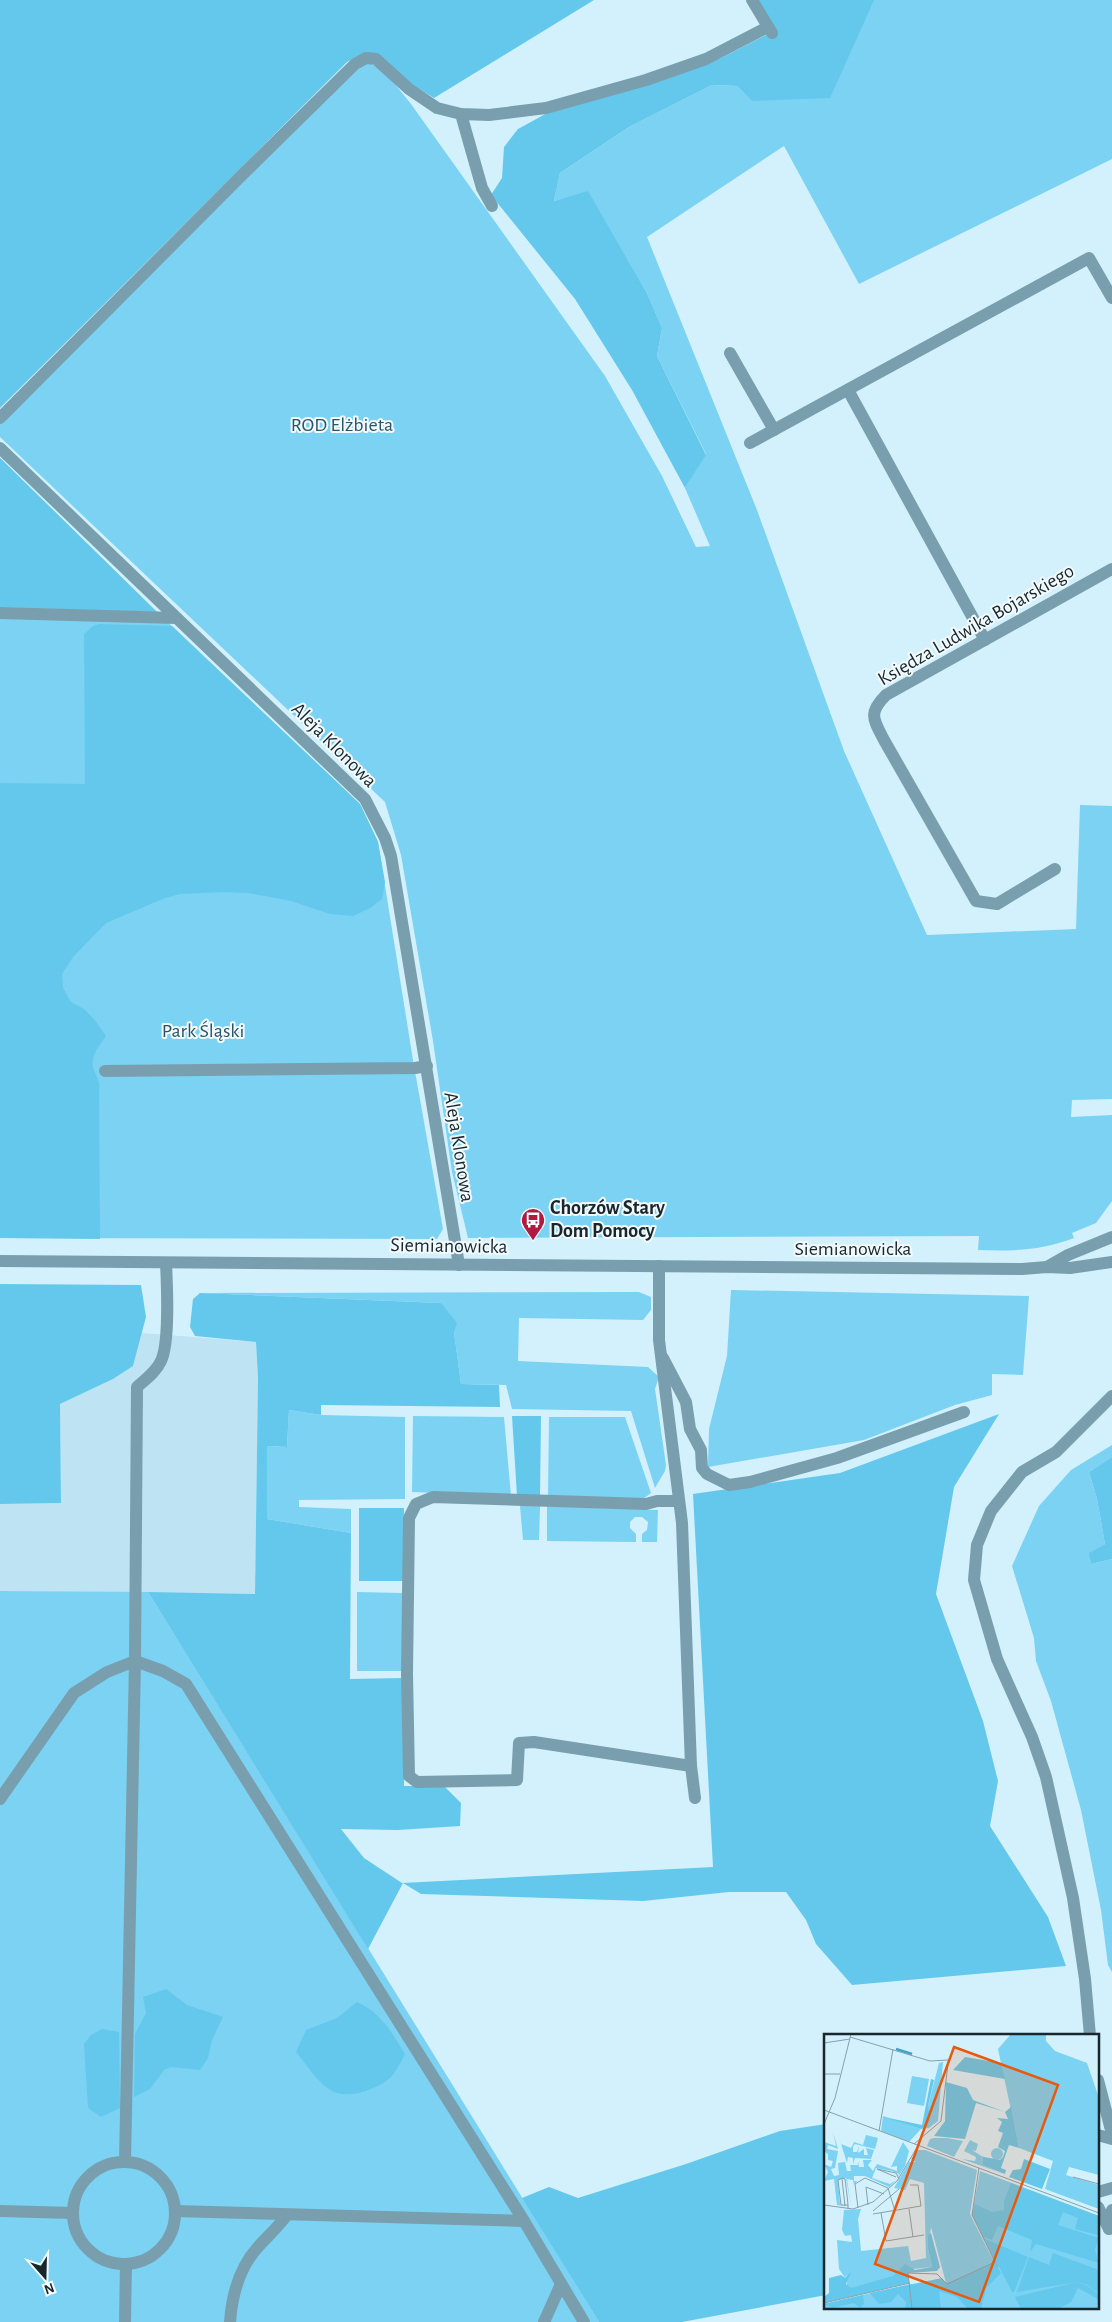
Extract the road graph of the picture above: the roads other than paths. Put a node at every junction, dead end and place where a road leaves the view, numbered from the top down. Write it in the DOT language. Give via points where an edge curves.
graph roads {
  1 [pos="752,0"];
  2 [pos="461,114"];
  3 [pos="492,206"];
  4 [pos="1112,298"];
  5 [pos="730,353"];
  6 [pos="848,390"];
  7 [pos="0,418"];
  8 [pos="774,430"];
  9 [pos="750,443"];
  10 [pos="0,448"];
  11 [pos="1110,573"];
  12 [pos="0,613"];
  13 [pos="176,618"];
  14 [pos="985,640"];
  15 [pos="1055,869"];
  16 [pos="427,1066"];
  17 [pos="105,1071"];
  18 [pos="1112,1237"];
  19 [pos="0,1261"];
  20 [pos="1112,1262"];
  21 [pos="166,1263"];
  22 [pos="459,1265"];
  23 [pos="659,1266"];
  24 [pos="1047,1267"];
  25 [pos="660,1354"];
  26 [pos="1112,1396"];
  27 [pos="964,1412"];
  28 [pos="679,1501"];
  29 [pos="135,1661"];
  30 [pos="692,1766"];
  31 [pos="695,1798"];
  32 [pos="0,1799"];
  33 [pos="1090,2034"];
  34 [pos="1100,2088"];
  35 [pos="1112,2134"];
  36 [pos="124,2162"];
  37 [pos="1112,2210"];
  38 [pos="0,2211"];
  39 [pos="175,2211"];
  40 [pos="1100,2211"];
  41 [pos="73,2213"];
  42 [pos="287,2215"];
  43 [pos="524,2221"];
  44 [pos="126,2264"];
  45 [pos="561,2284"];
  46 [pos="125,2322"];
  47 [pos="230,2322"];
  48 [pos="544,2322"];
  49 [pos="584,2322"];
  1 -- 2 [label="street" via="770,30 706,59 646,80 546,108 489,115"];
  2 -- 3 [label="street" via="482,188"];
  2 -- 7 [label="street" via="437,108 418,96 376,59 366,58 355,64"];
  4 -- 6 [label="street" via="1090,258"];
  5 -- 8 [label="street"];
  6 -- 8 [label="street"];
  6 -- 14 [label="street"];
  8 -- 9 [label="street"];
  10 -- 13 [label="street, Aleja Klonowa"];
  11 -- 14 [label="street, Księdza Ludwika Bojarskiego"];
  12 -- 13 [label="street"];
  13 -- 16 [label="street, Aleja Klonowa" via="365,799 391,856"];
  14 -- 15 [label="street, Księdza Ludwika Bojarskiego" via="886,695 874,707 873,720 976,901 996,904"];
  16 -- 17 [label="street"];
  16 -- 22 [label="street, Aleja Klonowa"];
  18 -- 24 [label="street, Siemianowicka"];
  19 -- 21 [label="street, Siemianowicka"];
  20 -- 24 [label="street, Siemianowicka" via="1070,1268"];
  21 -- 22 [label="street, Siemianowicka"];
  21 -- 29 [label="street" via="165,1344 161,1360 152,1374 137,1387"];
  22 -- 23 [label="street, Siemianowicka"];
  23 -- 24 [label="street, Siemianowicka"];
  23 -- 25 [label="street"];
  25 -- 27 [label="street" via="686,1402 690,1429 701,1450 702,1468 728,1486 832,1460"];
  25 -- 28 [label="street"];
  26 -- 33 [label="street" via="1056,1452 1022,1472 991,1511 977,1545 974,1580 997,1659 1046,1777 1073,1898 1086,1979"];
  28 -- 30 [label="street"];
  28 -- 30 [label="street" via="628,1503 433,1497 416,1504 409,1518 409,1776 417,1782 517,1780 520,1743 534,1742"];
  29 -- 32 [label="street" via="107,1672 74,1693"];
  29 -- 36 [label="street"];
  29 -- 43 [label="street" via="186,1684"];
  30 -- 31 [label="street"];
  34 -- 35 [label="street"];
  36 -- 39 [label="street" via="141,2165 156,2174 172,2194"];
  36 -- 41 [label="street" via="102,2168 88,2177 76,2197"];
  37 -- 40 [label="street" via="1109,2229"];
  38 -- 41 [label="street"];
  39 -- 42 [label="street"];
  39 -- 44 [label="street" via="173,2227 162,2248 142,2261"];
  41 -- 44 [label="street" via="79,2236 89,2250 110,2262"];
  42 -- 43 [label="street"];
  42 -- 47 [label="street" via="258,2246 241,2272"];
  43 -- 45 [label="street"];
  44 -- 46 [label="street"];
  45 -- 48 [label="street"];
  45 -- 49 [label="street"];
}
